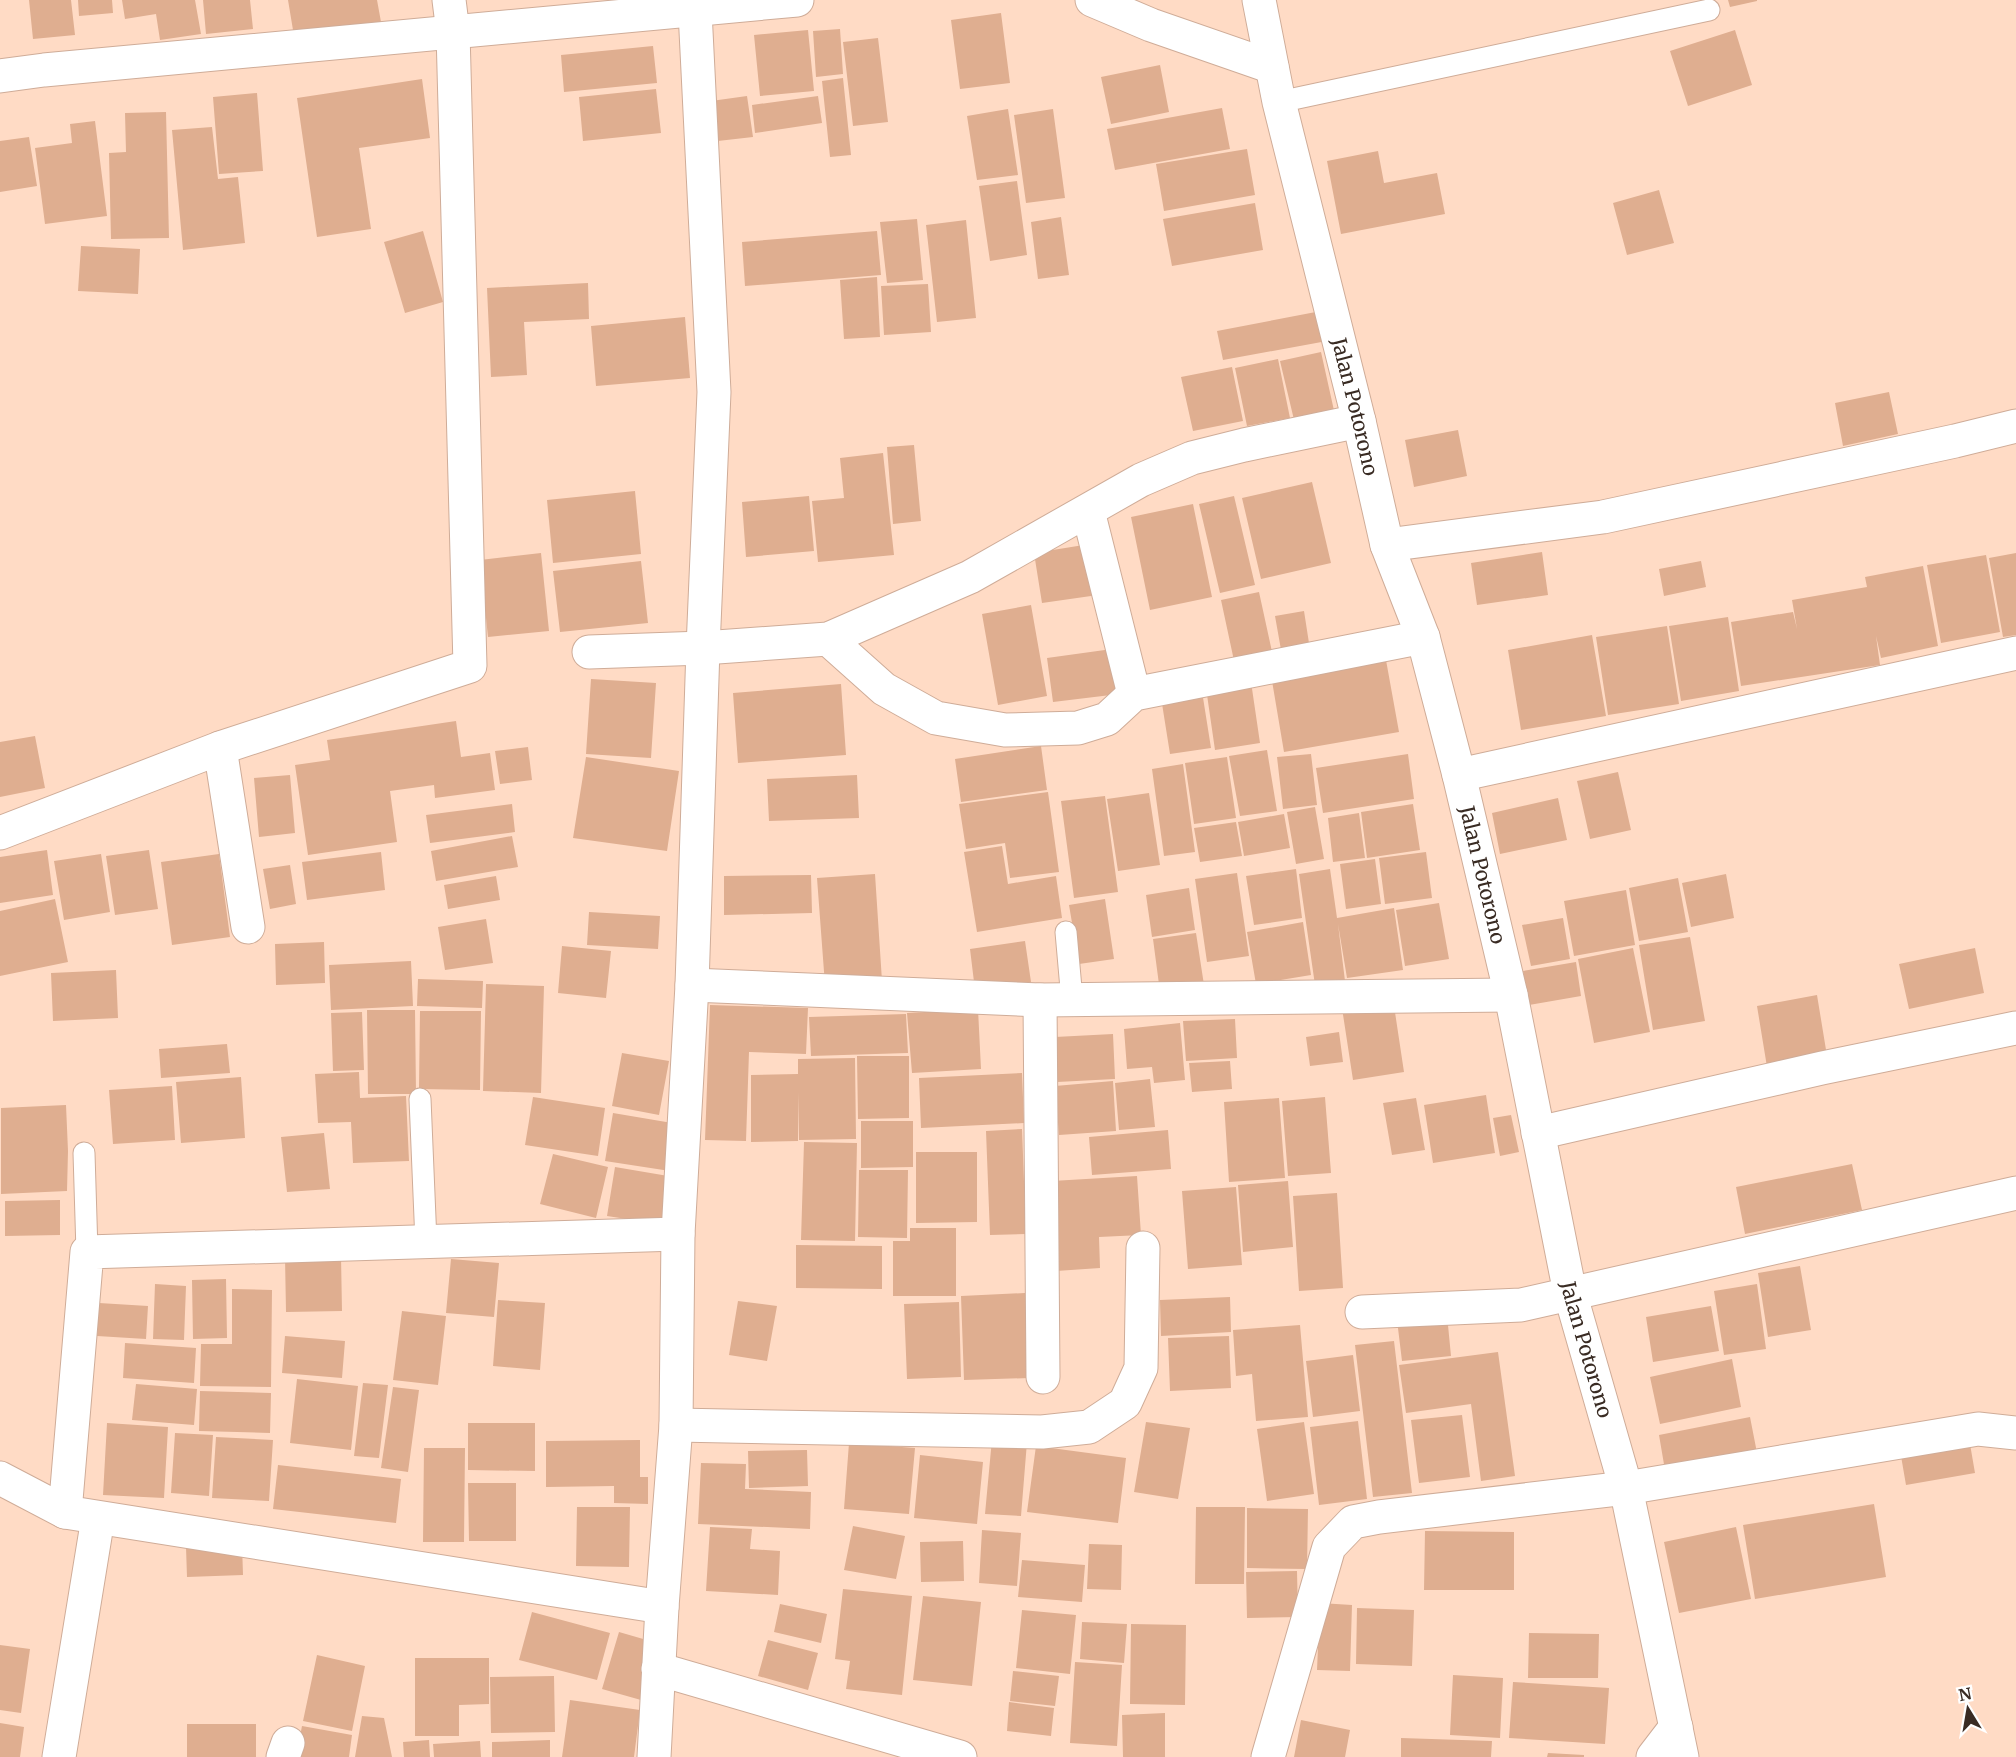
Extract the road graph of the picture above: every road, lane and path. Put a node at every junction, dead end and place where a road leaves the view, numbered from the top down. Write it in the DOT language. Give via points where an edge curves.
graph roads {
  1 [pos="449,0"];
  2 [pos="797,0"];
  3 [pos="1092,0"];
  4 [pos="1259,0"];
  5 [pos="694,10"];
  6 [pos="1709,10"];
  7 [pos="453,32"];
  8 [pos="1272,67"];
  9 [pos="0,76"];
  10 [pos="1279,102"];
  11 [pos="1359,421"];
  12 [pos="2016,426"];
  13 [pos="1088,511"];
  14 [pos="1387,545"];
  15 [pos="1423,638"];
  16 [pos="828,639"];
  17 [pos="703,648"];
  18 [pos="589,652"];
  19 [pos="2016,652"];
  20 [pos="1134,694"];
  21 [pos="220,748"];
  22 [pos="1459,775"];
  23 [pos="0,833"];
  24 [pos="248,927"];
  25 [pos="1066,932"];
  26 [pos="692,985"];
  27 [pos="1511,995"];
  28 [pos="1056,1000"];
  29 [pos="2016,1028"];
  30 [pos="420,1099"];
  31 [pos="1538,1132"];
  32 [pos="84,1153"];
  33 [pos="2016,1193"];
  34 [pos="678,1234"];
  35 [pos="426,1242"];
  36 [pos="1143,1248"];
  37 [pos="87,1252"];
  38 [pos="1570,1293"];
  39 [pos="1362,1312"];
  40 [pos="1043,1377"];
  41 [pos="676,1425"];
  42 [pos="2016,1433"];
  43 [pos="0,1478"];
  44 [pos="1626,1488"];
  45 [pos="65,1512"];
  46 [pos="98,1518"];
  47 [pos="662,1606"];
  48 [pos="658,1669"];
  49 [pos="1679,1742"];
  50 [pos="59,1757"];
  51 [pos="654,1757"];
  52 [pos="960,1757"];
  53 [pos="1268,1757"];
  54 [pos="1653,1757"];
  1 -- 7 [label="street"];
  2 -- 5 [label="street"];
  3 -- 8 [label="street" via="1150,25"];
  4 -- 8 [label="street, Jalan Potorono"];
  5 -- 7 [label="street"];
  5 -- 17 [label="street" via="714,392"];
  6 -- 10 [label="lane"];
  7 -- 9 [label="street"];
  7 -- 21 [label="street" via="470,666"];
  8 -- 10 [label="street, Jalan Potorono"];
  10 -- 11 [label="street, Jalan Potorono"];
  11 -- 13 [label="street" via="1192,458 1141,480"];
  11 -- 14 [label="street, Jalan Potorono"];
  12 -- 14 [label="street" via="1603,517"];
  13 -- 16 [label="street" via="970,577"];
  13 -- 20 [label="street"];
  14 -- 15 [label="street, Jalan Potorono"];
  15 -- 20 [label="street"];
  15 -- 22 [label="street, Jalan Potorono"];
  16 -- 17 [label="street"];
  16 -- 20 [label="street" via="884,689 936,718 1005,730 1078,728 1107,718"];
  17 -- 18 [label="street"];
  17 -- 26 [label="street"];
  19 -- 22 [label="street"];
  21 -- 23 [label="street"];
  21 -- 24 [label="street"];
  22 -- 27 [label="street, Jalan Potorono"];
  25 -- 28 [label="lane"];
  26 -- 28 [label="street"];
  26 -- 34 [label="street"];
  27 -- 28 [label="street"];
  27 -- 31 [label="street, Jalan Potorono"];
  28 -- 40 [label="street"];
  29 -- 31 [label="street"];
  30 -- 35 [label="lane"];
  31 -- 38 [label="street, Jalan Potorono"];
  32 -- 37 [label="lane"];
  33 -- 38 [label="street"];
  34 -- 35 [label="street"];
  34 -- 41 [label="street"];
  35 -- 37 [label="street"];
  36 -- 41 [label="street" via="1142,1368 1125,1403 1089,1427 1042,1432"];
  37 -- 45 [label="street"];
  38 -- 39 [label="street" via="1521,1305"];
  38 -- 44 [label="street, Jalan Potorono"];
  41 -- 47 [label="street"];
  42 -- 44 [label="street" via="1978,1430"];
  43 -- 45 [label="street"];
  44 -- 49 [label="street, Jalan Potorono"];
  44 -- 53 [label="street" via="1353,1522 1329,1547"];
  45 -- 46 [label="street"];
  46 -- 47 [label="street"];
  46 -- 50 [label="street"];
  47 -- 48 [label="street"];
  48 -- 51 [label="street"];
  48 -- 52 [label="street"];
  49 -- 54 [label="street"];
}
